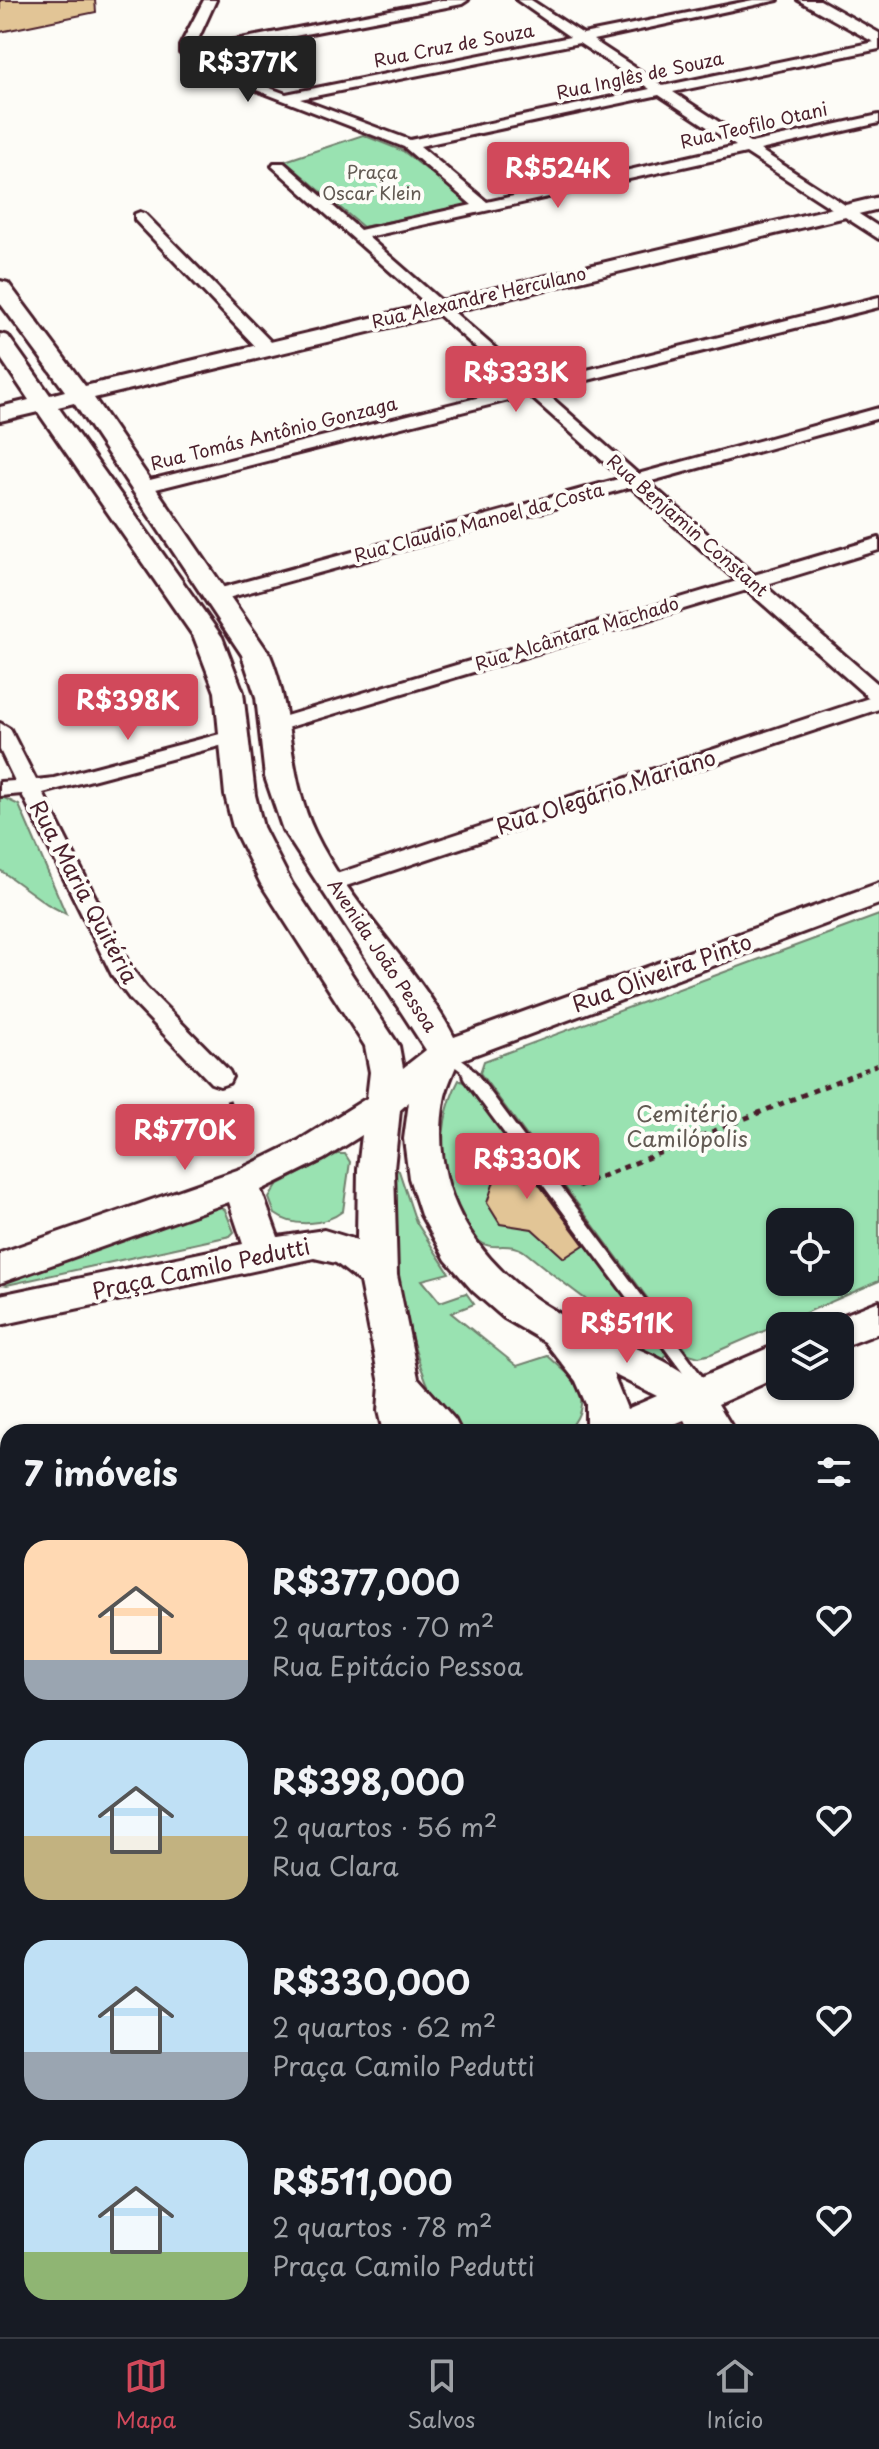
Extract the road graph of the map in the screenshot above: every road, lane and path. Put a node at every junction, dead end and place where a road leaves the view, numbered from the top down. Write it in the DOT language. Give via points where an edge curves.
graph roads {
  1 [pos="210,0"];
  2 [pos="462,0"];
  3 [pos="523,0"];
  4 [pos="772,0"];
  5 [pos="807,0"];
  6 [pos="583,39"];
  7 [pos="879,42"];
  8 [pos="187,53"];
  9 [pos="660,89"];
  10 [pos="284,98"];
  11 [pos="879,119"];
  12 [pos="409,144"];
  13 [pos="750,148"];
  14 [pos="279,166"];
  15 [pos="879,203"];
  16 [pos="484,207"];
  17 [pos="845,211"];
  18 [pos="140,217"];
  19 [pos="879,234"];
  20 [pos="357,235"];
  21 [pos="0,288"];
  22 [pos="879,302"];
  23 [pos="439,307"];
  24 [pos="0,341"];
  25 [pos="267,348"];
  26 [pos="532,389"];
  27 [pos="78,393"];
  28 [pos="46,404"];
  29 [pos="879,413"];
  30 [pos="0,414"];
  31 [pos="634,480"];
  32 [pos="144,487"];
  33 [pos="879,544"];
  34 [pos="751,582"];
  35 [pos="217,595"];
  36 [pos="879,699"];
  37 [pos="276,725"];
  38 [pos="0,729"];
  39 [pos="235,736"];
  40 [pos="28,787"];
  41 [pos="0,789"];
  42 [pos="332,883"];
  43 [pos="879,893"];
  44 [pos="444,1053"];
  45 [pos="879,1064"];
  46 [pos="220,1077"];
  47 [pos="384,1104"];
  48 [pos="248,1181"];
  49 [pos="559,1194"];
  50 [pos="265,1255"];
  51 [pos="0,1268"];
  52 [pos="378,1275"];
  53 [pos="0,1310"];
  54 [pos="879,1316"];
  55 [pos="854,1327"];
  56 [pos="554,1329"];
  57 [pos="766,1365"];
  58 [pos="400,1384"];
  59 [pos="698,1396"];
  60 [pos="401,1424"];
  61 [pos="434,1424"];
  62 [pos="606,1424"];
  63 [pos="634,1424"];
  64 [pos="711,1424"];
  1 -- 8 [label="street"];
  2 -- 8 [label="street"];
  3 -- 6 [label="street"];
  4 -- 6 [label="street, Rua Cruz de Souza"];
  5 -- 7 [label="main road"];
  6 -- 9 [label="street"];
  6 -- 10 [label="street, Rua Cruz de Souza"];
  7 -- 9 [label="street, Rua Inglês de Souza"];
  8 -- 10 [label="street" via="204,67"];
  9 -- 12 [label="street, Rua Inglês de Souza"];
  9 -- 13 [label="street"];
  10 -- 12 [label="street"];
  11 -- 13 [label="street, Rua Teofilo Otani"];
  12 -- 16 [label="street"];
  13 -- 16 [label="street, Rua Teofilo Otani"];
  13 -- 17 [label="street"];
  14 -- 20 [label="street, Rua Benjamin Constant"];
  15 -- 17 [label="main road, Rua Alexandre Herculano"];
  16 -- 20 [label="street, Rua Teofilo Otani"];
  17 -- 19 [label="street"];
  17 -- 23 [label="main road, Rua Alexandre Herculano"];
  18 -- 25 [label="street"];
  20 -- 23 [label="street, Rua Benjamin Constant"];
  21 -- 27 [label="main road, Avenida João Pessoa"];
  22 -- 26 [label="street, Rua Tomás Antônio Gonzaga"];
  23 -- 25 [label="main road, Rua Alexandre Herculano"];
  23 -- 26 [label="street, Rua Benjamin Constant"];
  24 -- 28 [label="main road"];
  25 -- 27 [label="main road, Rua Alexandre Herculano"];
  26 -- 31 [label="street, Rua Benjamin Constant"];
  26 -- 32 [label="street, Rua Tomás Antônio Gonzaga"];
  27 -- 28 [label="main road, Rua Alexandre Herculano"];
  27 -- 32 [label="main road, Avenida João Pessoa"];
  28 -- 30 [label="main road, Rua Alexandre Herculano"];
  28 -- 39 [label="main road" via="208,637 231,699"];
  29 -- 31 [label="street, Rua Claudio Manoel da Costa"];
  31 -- 34 [label="street, Rua Benjamin Constant"];
  31 -- 35 [label="street, Rua Claudio Manoel da Costa"];
  32 -- 35 [label="main road, Avenida João Pessoa"];
  33 -- 34 [label="street, Rua Alcântara Machado"];
  34 -- 36 [label="street, Rua Benjamin Constant"];
  34 -- 37 [label="street, Rua Alcântara Machado"];
  35 -- 37 [label="main road, Avenida João Pessoa" via="269,683"];
  36 -- 42 [label="street, Rua Olegário Mariano"];
  37 -- 42 [label="main road, Avenida João Pessoa" via="278,767 294,822"];
  38 -- 40 [label="street, Rua Maria Quitéria"];
  39 -- 40 [label="street" via="55,785"];
  39 -- 47 [label="main road" via="238,796 248,828 274,881 382,1046 387,1072"];
  40 -- 41 [label="street"];
  40 -- 46 [label="street, Rua Maria Quitéria" via="120,969"];
  42 -- 44 [label="main road, Avenida João Pessoa"];
  43 -- 44 [label="main road, Rua Oliveira Pinto"];
  44 -- 47 [label="main road, Avenida João Pessoa"];
  44 -- 49 [label="lane" via="464,1067"];
  44 -- 56 [label="main road" via="427,1090 420,1130 429,1194 451,1237 484,1277"];
  45 -- 49 [label="path"];
  46 -- 48 [label="path"];
  47 -- 48 [label="main road" via="311,1150"];
  47 -- 52 [label="main road" via="375,1203"];
  48 -- 50 [label="main road"];
  48 -- 51 [label="main road"];
  49 -- 59 [label="lane"];
  50 -- 52 [label="main road, Praça Camilo Pedutti" via="314,1244 339,1246"];
  50 -- 53 [label="main road, Praça Camilo Pedutti"];
  52 -- 58 [label="main road"];
  54 -- 55 [label="main road"];
  56 -- 59 [label="main road"];
  56 -- 62 [label="main road" via="601,1384 607,1398"];
  57 -- 59 [label="main road"];
  58 -- 60 [label="main road"];
  58 -- 61 [label="main road"];
  59 -- 63 [label="main road"];
  59 -- 64 [label="main road"];
}
